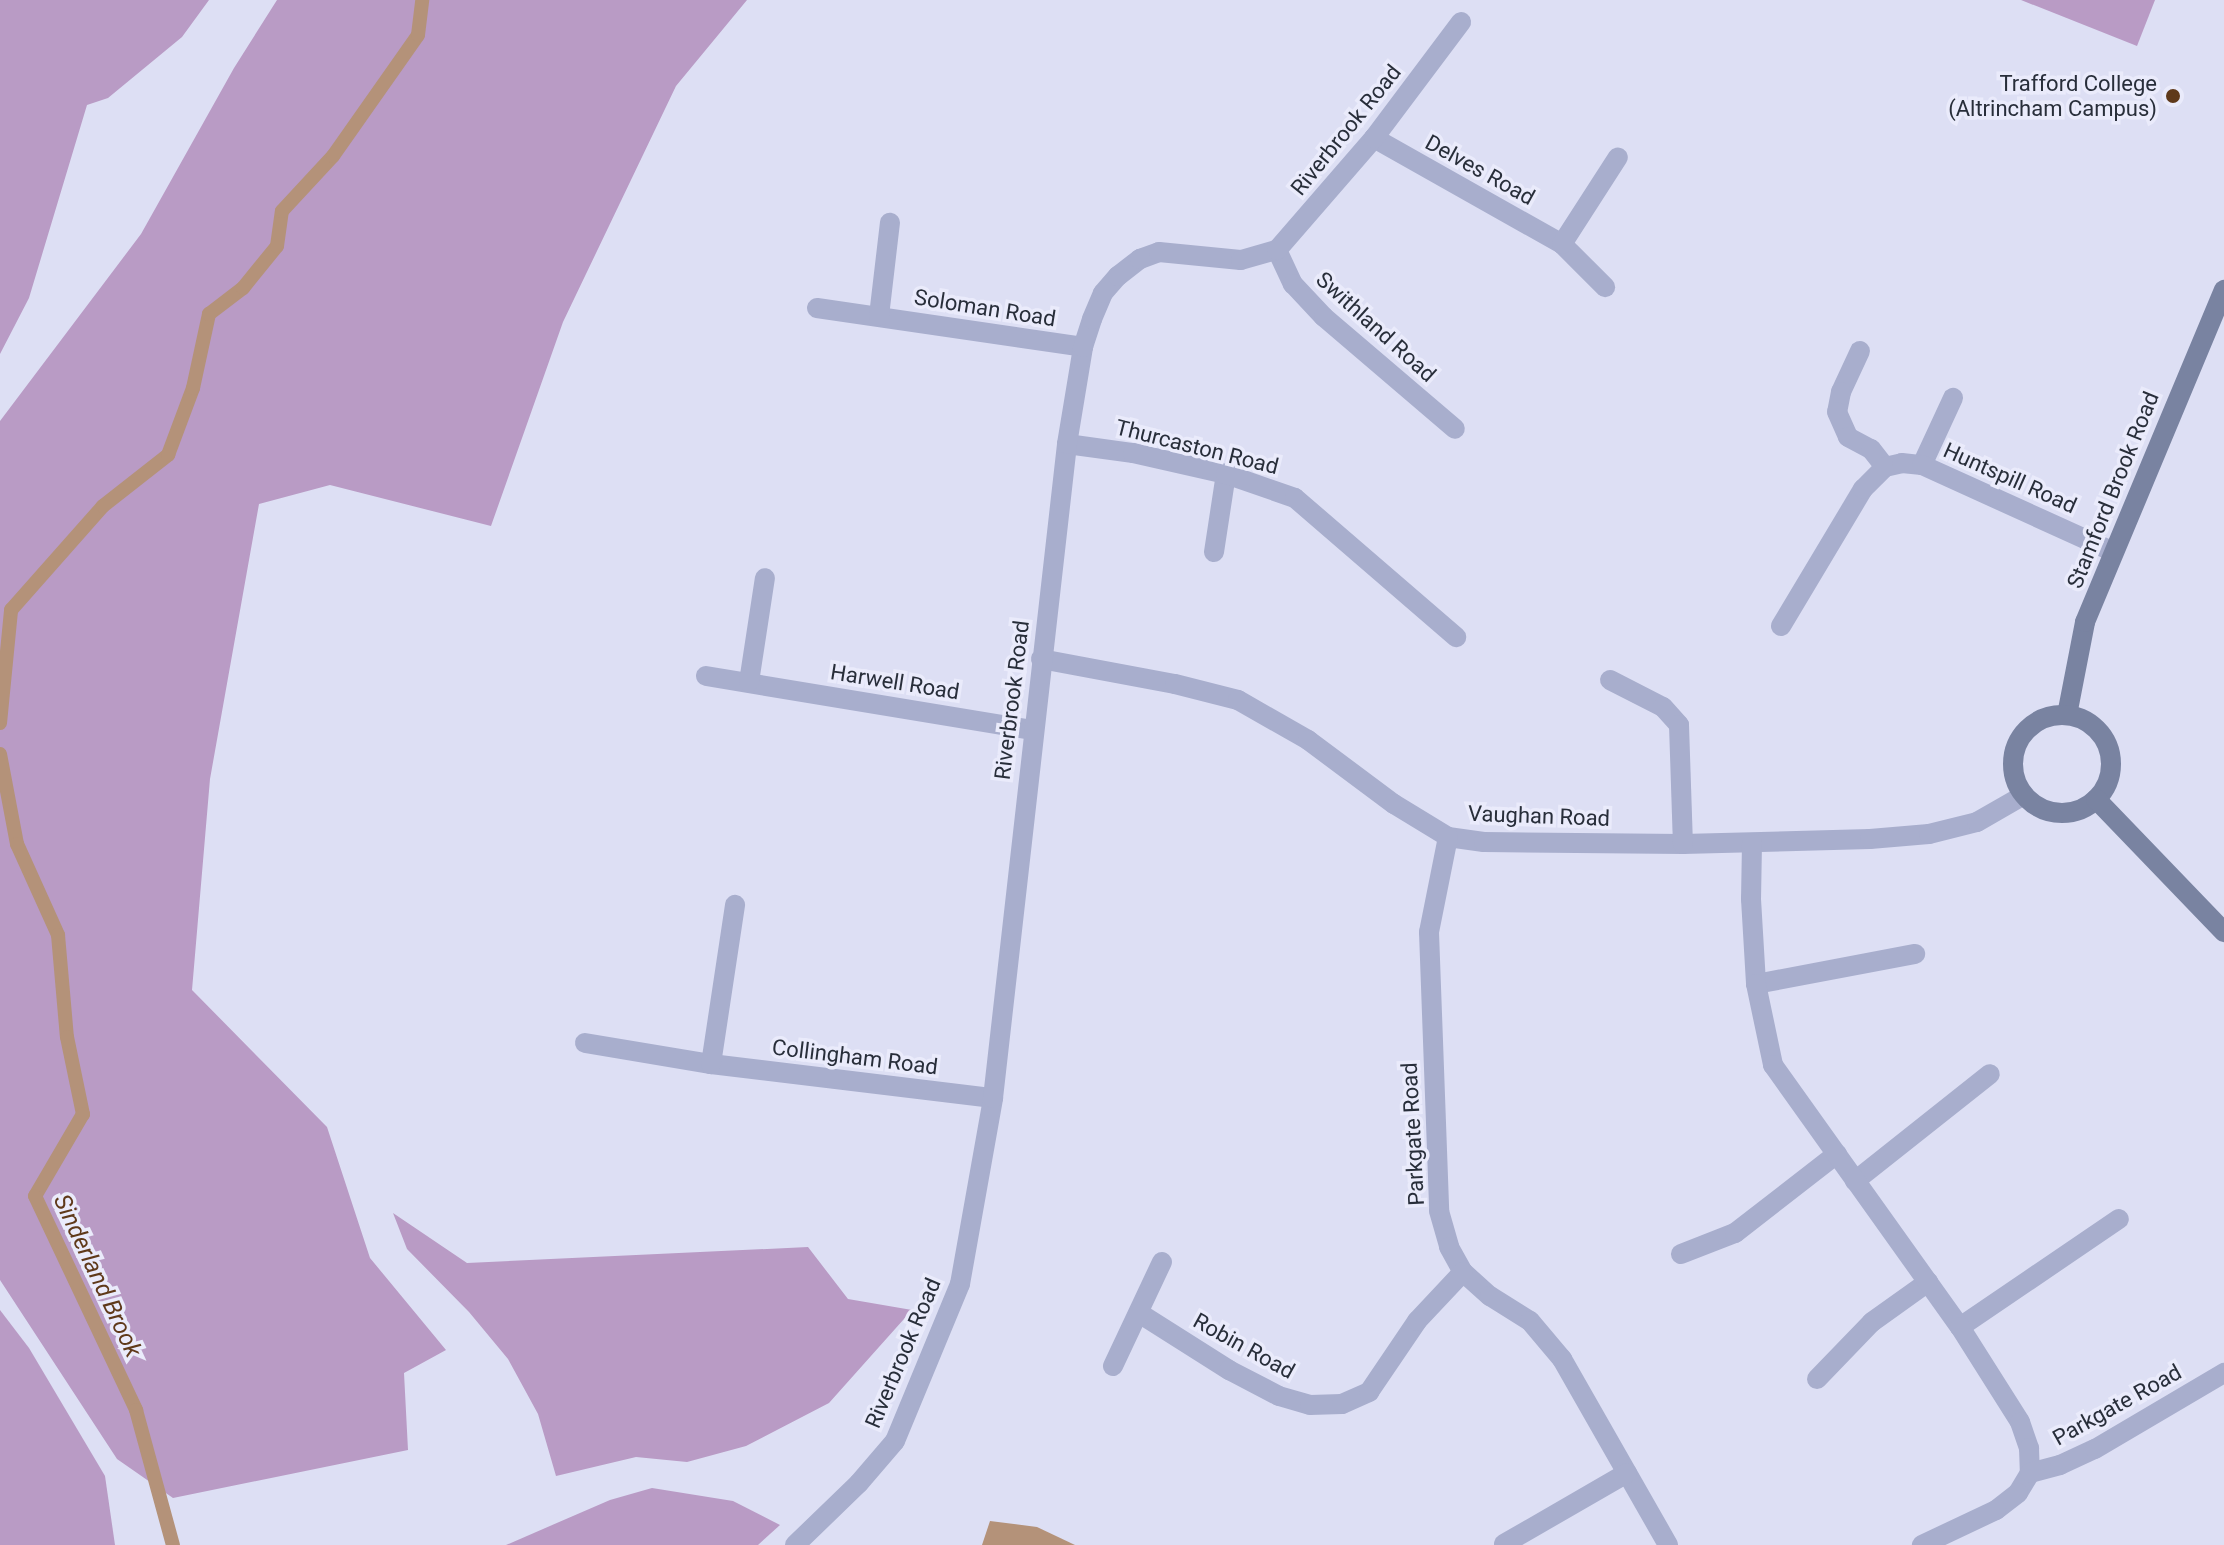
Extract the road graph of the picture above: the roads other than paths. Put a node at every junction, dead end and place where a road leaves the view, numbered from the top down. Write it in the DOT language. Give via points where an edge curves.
graph roads {
  1 [pos="1461,22"];
  2 [pos="1374,138"];
  3 [pos="1618,157"];
  4 [pos="890,223"];
  5 [pos="1562,244"];
  6 [pos="1277,250"];
  7 [pos="1605,287"];
  8 [pos="2224,290"];
  9 [pos="817,308"];
  10 [pos="879,316"];
  11 [pos="1083,347"];
  12 [pos="1860,351"];
  13 [pos="1953,398"];
  14 [pos="1455,429"];
  15 [pos="1067,444"];
  16 [pos="1922,465"];
  17 [pos="1885,467"];
  18 [pos="1226,474"];
  19 [pos="2112,551"];
  20 [pos="1214,552"];
  21 [pos="765,578"];
  22 [pos="1781,626"];
  23 [pos="1456,637"];
  24 [pos="1041,659"];
  25 [pos="706,676"];
  26 [pos="1610,680"];
  27 [pos="749,682"];
  28 [pos="2067,715"];
  29 [pos="1032,730"];
  30 [pos="2024,795"];
  31 [pos="2096,799"];
  32 [pos="1448,837"];
  33 [pos="1752,843"];
  34 [pos="1683,844"];
  35 [pos="735,905"];
  36 [pos="2224,932"];
  37 [pos="1915,954"];
  38 [pos="1756,984"];
  39 [pos="585,1043"];
  40 [pos="711,1064"];
  41 [pos="1990,1074"];
  42 [pos="993,1098"];
  43 [pos="1837,1154"];
  44 [pos="1855,1181"];
  45 [pos="2119,1219"];
  46 [pos="1681,1254"];
  47 [pos="1162,1262"];
  48 [pos="1463,1272"];
  49 [pos="1928,1282"];
  50 [pos="1139,1313"];
  51 [pos="1960,1327"];
  52 [pos="1113,1366"];
  53 [pos="2224,1373"];
  54 [pos="1817,1379"];
  55 [pos="1627,1473"];
  56 [pos="2030,1473"];
  57 [pos="1504,1544"];
  58 [pos="795,1545"];
  59 [pos="1668,1545"];
  60 [pos="1922,1545"];
  1 -- 2 [label="street, Riverbrook Road"];
  2 -- 5 [label="street, Delves Road"];
  2 -- 6 [label="street, Riverbrook Road"];
  3 -- 5 [label="street"];
  4 -- 10 [label="street, Soloman Road"];
  5 -- 7 [label="street, Delves Road"];
  6 -- 11 [label="street, Riverbrook Road" via="1241,260 1159,252 1140,259 1103,293"];
  6 -- 14 [label="street, Swithland Road" via="1293,284 1324,317"];
  8 -- 19 [label="street, Stamford Brook Road"];
  9 -- 10 [label="street, Soloman Road"];
  10 -- 11 [label="street, Soloman Road"];
  11 -- 15 [label="street, Riverbrook Road"];
  12 -- 17 [label="street" via="1837,412 1848,437 1871,449"];
  13 -- 16 [label="street"];
  15 -- 18 [label="street, Thurcaston Road"];
  15 -- 24 [label="street, Riverbrook Road"];
  16 -- 17 [label="street, Huntspill Road"];
  16 -- 19 [label="street, Huntspill Road"];
  17 -- 22 [label="street" via="1863,489"];
  18 -- 20 [label="street"];
  18 -- 23 [label="street, Thurcaston Road" via="1295,498"];
  19 -- 28 [label="street, Stamford Brook Road" via="2085,622"];
  21 -- 27 [label="street"];
  24 -- 29 [label="street, Riverbrook Road"];
  24 -- 32 [label="street, Vaughan Road" via="1238,700 1308,740"];
  25 -- 27 [label="street, Harwell Road"];
  26 -- 34 [label="street" via="1663,707 1679,725"];
  27 -- 29 [label="street, Harwell Road"];
  28 -- 30 [label="street" via="2038,721 2019,739 2013,766"];
  28 -- 31 [label="street" via="2094,727 2109,752 2108,779"];
  29 -- 42 [label="street, Riverbrook Road"];
  30 -- 31 [label="street" via="2034,805 2060,813 2084,808"];
  30 -- 33 [label="street, Vaughan Road" via="1977,822 1929,834"];
  31 -- 36 [label="street"];
  32 -- 34 [label="street, Vaughan Road"];
  32 -- 48 [label="street, Parkgate Road" via="1429,948 1439,1211"];
  33 -- 34 [label="street, Vaughan Road"];
  33 -- 38 [label="street, Parkgate Road"];
  35 -- 40 [label="street"];
  37 -- 38 [label="street"];
  38 -- 43 [label="street, Parkgate Road" via="1773,1065"];
  39 -- 40 [label="street, Collingham Road"];
  40 -- 42 [label="street, Collingham Road"];
  41 -- 44 [label="street"];
  42 -- 58 [label="street, Riverbrook Road" via="960,1284 895,1441"];
  43 -- 44 [label="street, Parkgate Road"];
  43 -- 46 [label="street" via="1735,1233"];
  44 -- 49 [label="street, Parkgate Road"];
  45 -- 51 [label="street"];
  47 -- 50 [label="street"];
  48 -- 50 [label="street, Robin Road" via="1417,1321 1369,1392 1342,1404 1310,1405 1279,1396"];
  48 -- 55 [label="street, Parkgate Road" via="1530,1321 1562,1359"];
  49 -- 51 [label="street, Parkgate Road"];
  49 -- 54 [label="street" via="1872,1322"];
  50 -- 52 [label="street"];
  51 -- 56 [label="street, Parkgate Road" via="2020,1422"];
  53 -- 56 [label="street, Parkgate Road" via="2095,1449"];
  55 -- 57 [label="street"];
  55 -- 59 [label="street, Parkgate Road"];
  56 -- 60 [label="street" via="2018,1493 1996,1510"];
}
